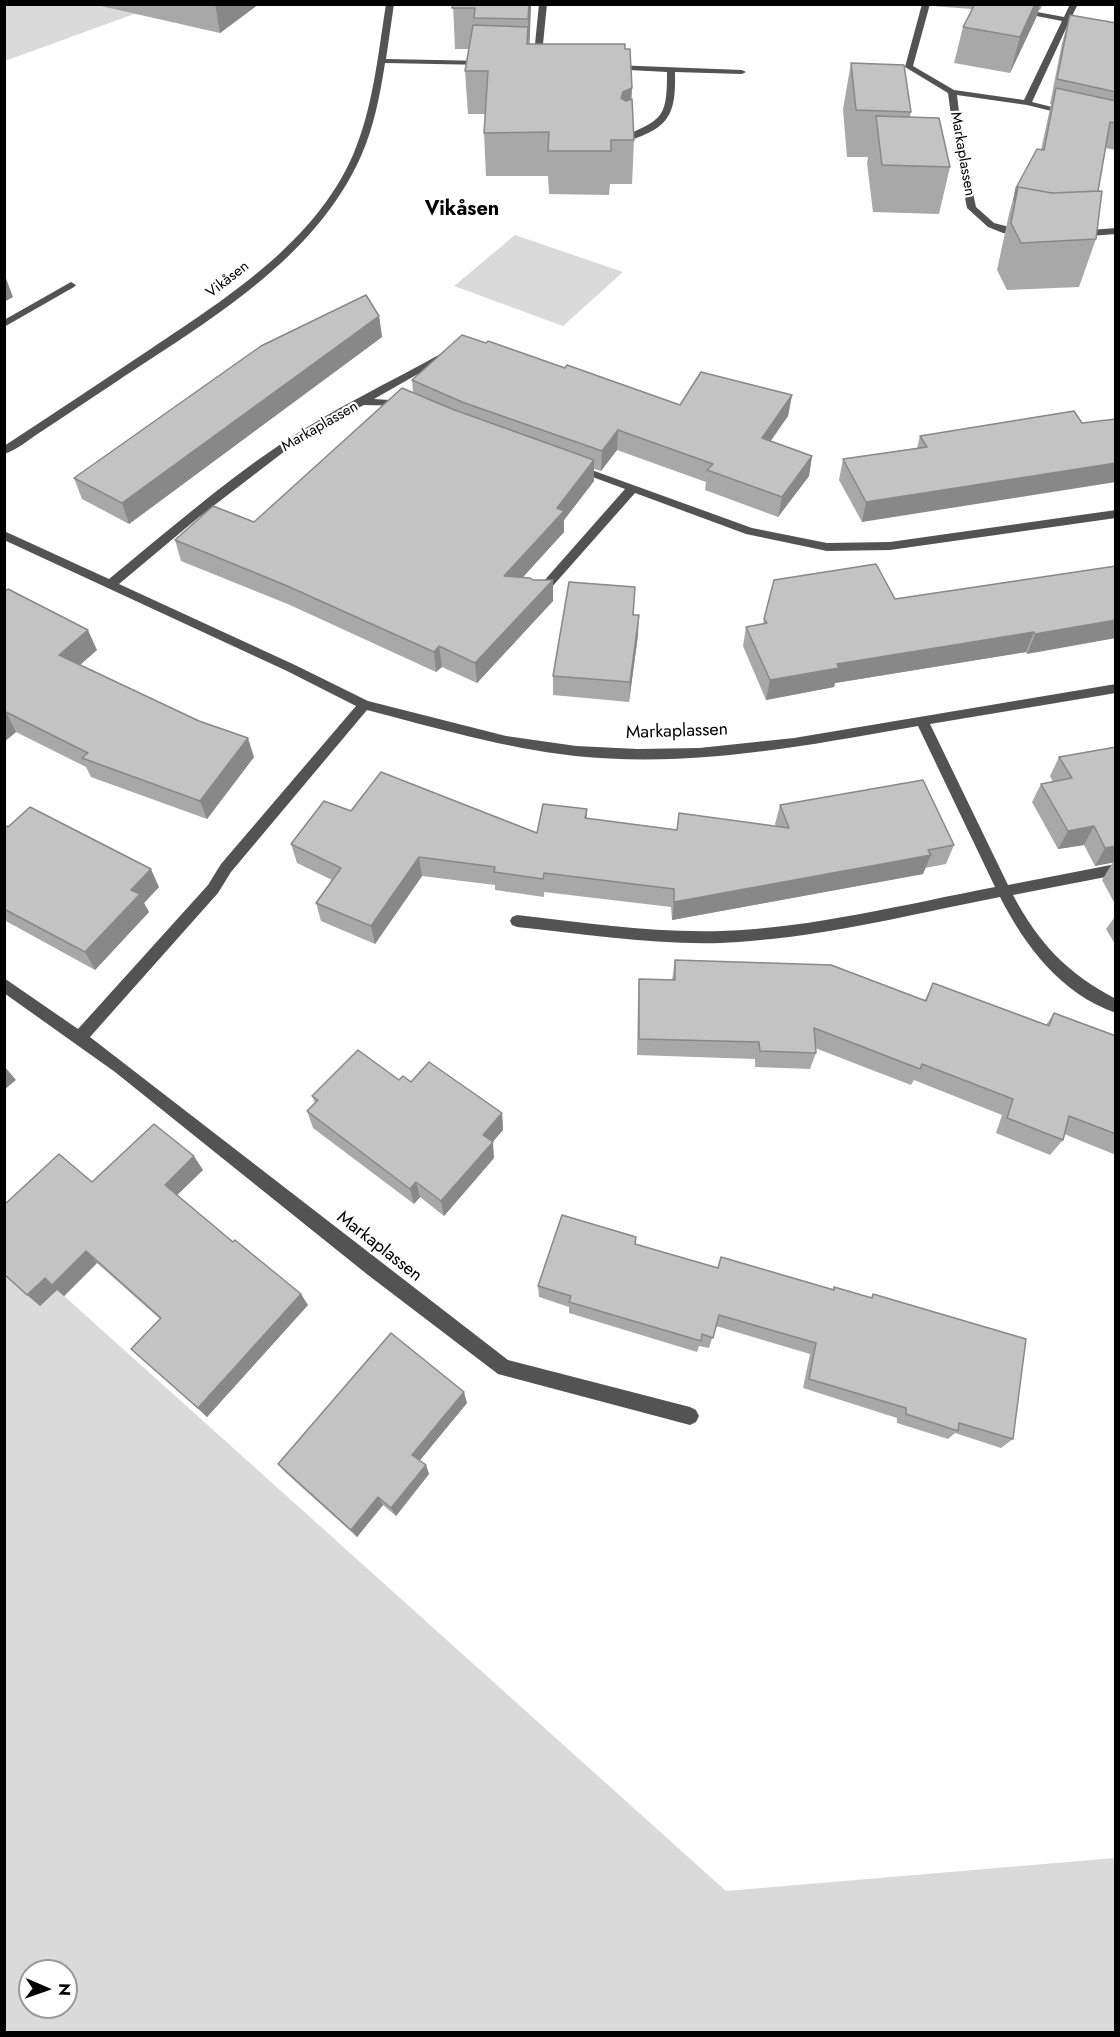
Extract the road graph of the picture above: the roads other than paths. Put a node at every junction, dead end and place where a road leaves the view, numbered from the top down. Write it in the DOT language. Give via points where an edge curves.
graph roads {
  1 [pos="390,4"];
  2 [pos="543,4"];
  3 [pos="926,4"];
  4 [pos="978,4"];
  5 [pos="1074,4"];
  6 [pos="1066,20"];
  7 [pos="1116,28"];
  8 [pos="381,61"];
  9 [pos="490,63"];
  10 [pos="526,63"];
  11 [pos="538,64"];
  12 [pos="549,64"];
  13 [pos="604,66"];
  14 [pos="671,69"];
  15 [pos="742,72"];
  16 [pos="952,93"];
  17 [pos="1027,104"];
  18 [pos="1082,117"];
  19 [pos="625,139"];
  20 [pos="1116,231"];
  21 [pos="1068,234"];
  22 [pos="1036,235"];
  23 [pos="71,285"];
  24 [pos="4,324"];
  25 [pos="459,348"];
  26 [pos="362,402"];
  27 [pos="418,408"];
  28 [pos="4,451"];
  29 [pos="560,462"];
  30 [pos="632,489"];
  31 [pos="1116,514"];
  32 [pos="4,535"];
  33 [pos="110,585"];
  34 [pos="537,596"];
  35 [pos="1116,688"];
  36 [pos="363,705"];
  37 [pos="922,721"];
  38 [pos="1116,869"];
  39 [pos="1002,890"];
  40 [pos="517,921"];
  41 [pos="4,984"];
  42 [pos="1116,1007"];
  43 [pos="80,1037"];
  44 [pos="690,1416"];
  1 -- 8 [label="street, Vikåsen"];
  2 -- 11 [label="street"];
  3 -- 16 [label="street, Markaplassen" via="909,67"];
  4 -- 6 [label="street"];
  5 -- 6 [label="street"];
  6 -- 7 [label="street"];
  6 -- 17 [label="street"];
  8 -- 9 [label="street"];
  8 -- 28 [label="street, Vikåsen" via="369,125 357,158 310,226 224,304"];
  10 -- 11 [label="street"];
  11 -- 12 [label="street"];
  13 -- 14 [label="street"];
  14 -- 15 [label="street"];
  14 -- 19 [label="street" via="672,106 666,117 658,125"];
  16 -- 17 [label="street, Markaplassen"];
  16 -- 22 [label="street, Markaplassen" via="972,208 991,225 1016,234"];
  17 -- 18 [label="street, Markaplassen"];
  20 -- 21 [label="street"];
  23 -- 24 [label="street"];
  25 -- 26 [label="street"];
  26 -- 27 [label="street, Markaplassen"];
  26 -- 33 [label="street, Markaplassen" via="281,449"];
  29 -- 30 [label="street"];
  30 -- 31 [label="street" via="750,531 827,548 890,546"];
  30 -- 34 [label="street"];
  32 -- 33 [label="street, Markaplassen"];
  33 -- 36 [label="street, Markaplassen"];
  35 -- 37 [label="street, Markaplassen"];
  36 -- 37 [label="street, Markaplassen" via="507,741 576,751 638,754 699,753 794,743"];
  36 -- 43 [label="street" via="225,868 213,889"];
  37 -- 39 [label="street"];
  38 -- 39 [label="street"];
  39 -- 40 [label="street" via="851,921 721,937 651,936"];
  39 -- 42 [label="street" via="1028,938 1045,957 1073,982"];
  41 -- 43 [label="street, Markaplassen"];
  43 -- 44 [label="street, Markaplassen" via="504,1368"];
}
